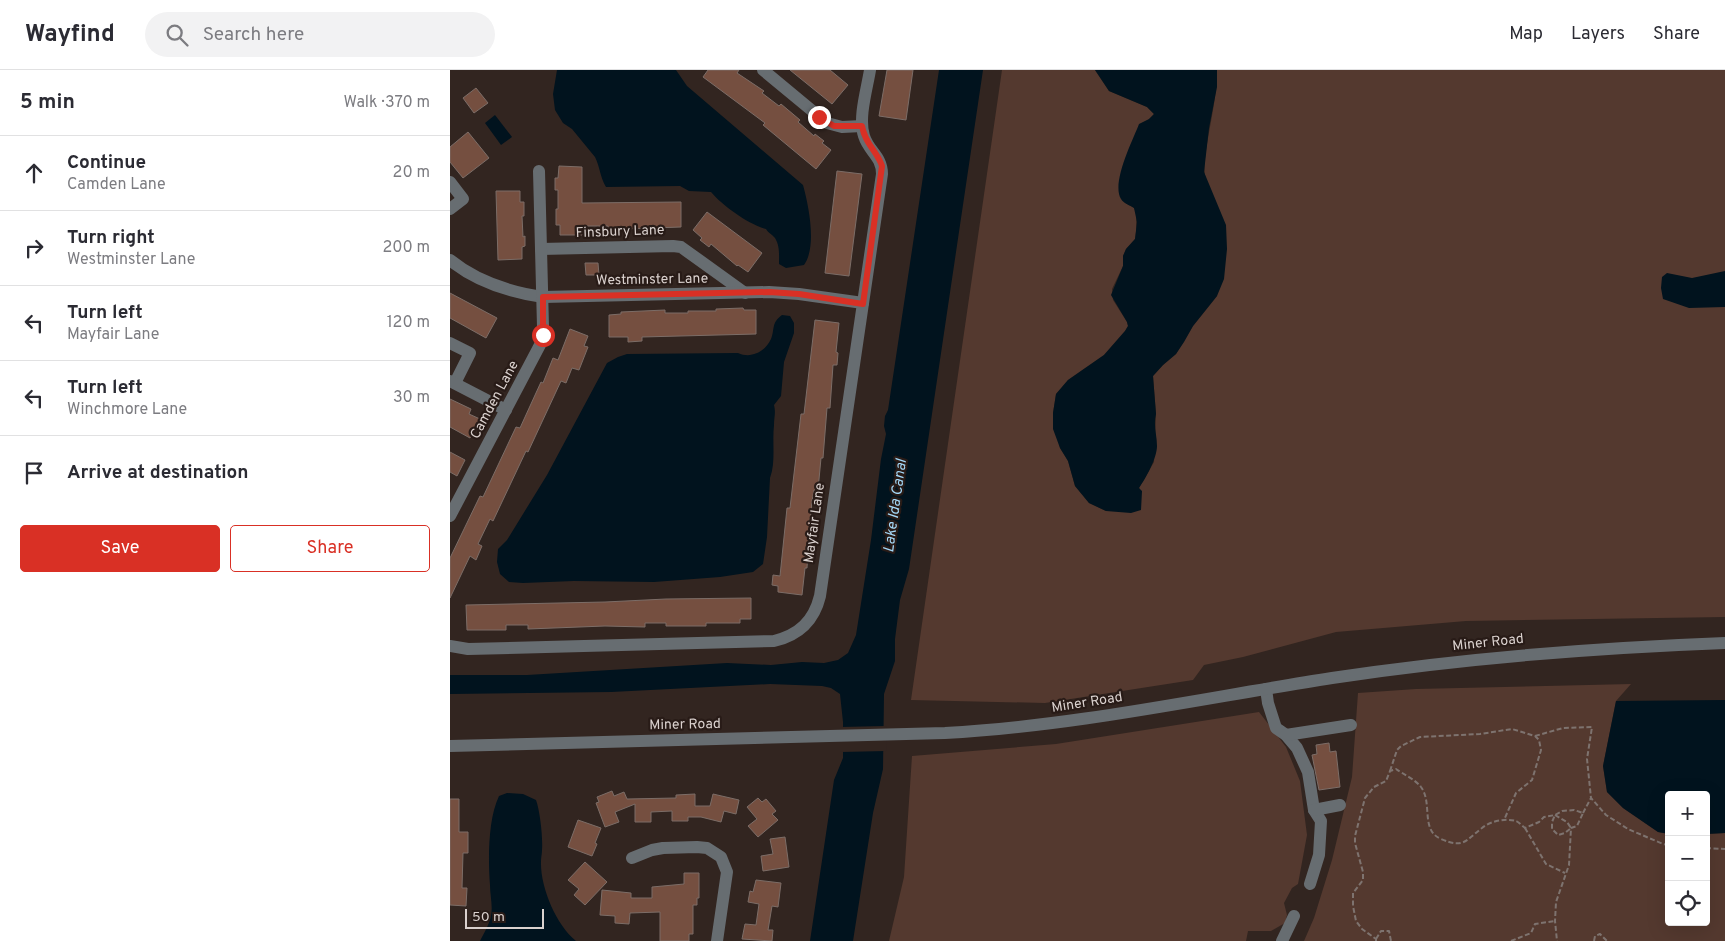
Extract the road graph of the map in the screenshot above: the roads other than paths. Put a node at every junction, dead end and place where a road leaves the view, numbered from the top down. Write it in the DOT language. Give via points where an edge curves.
graph roads {
  1 [pos="763,70"];
  2 [pos="870,70"];
  3 [pos="862,126"];
  4 [pos="539,171"];
  5 [pos="450,182"];
  6 [pos="450,210"];
  7 [pos="541,249"];
  8 [pos="450,260"];
  9 [pos="745,293"];
  10 [pos="543,297"];
  11 [pos="863,304"];
  12 [pos="450,343"];
  13 [pos="453,382"];
  14 [pos="506,410"];
  15 [pos="454,498"];
  16 [pos="450,516"];
  17 [pos="1725,643"];
  18 [pos="450,646"];
  19 [pos="1266,689"];
  20 [pos="1351,725"];
  21 [pos="1286,735"];
  22 [pos="450,746"];
  23 [pos="1340,805"];
  24 [pos="1314,810"];
  25 [pos="632,858"];
  26 [pos="1310,884"];
  27 [pos="1294,916"];
  28 [pos="717,941"];
  29 [pos="1282,941"];
  1 -- 3 [label="street" via="828,123 842,127"];
  2 -- 3 [label="street"];
  3 -- 11 [label="street, Mayfair Lane" via="866,140 880,159 882,174"];
  4 -- 7 [label="street, Camden Lane"];
  5 -- 6 [label="street" via="463,199"];
  7 -- 9 [label="street, Finsbury Lane" via="681,247"];
  7 -- 10 [label="street, Camden Lane"];
  8 -- 10 [label="street, Westminster Lane" via="498,288"];
  9 -- 10 [label="street, Westminster Lane"];
  9 -- 11 [label="street, Westminster Lane" via="799,294"];
  10 -- 14 [label="street, Camden Lane" via="541,343"];
  11 -- 18 [label="street, Mayfair Lane" via="820,596 815,612 805,626 791,636 774,641 468,649"];
  12 -- 13 [label="street" via="470,353"];
  13 -- 14 [label="street"];
  14 -- 15 [label="street, Camden Lane"];
  15 -- 16 [label="street, Camden Lane"];
  17 -- 19 [label="street, Miner Road" via="1508,656"];
  19 -- 21 [label="street" via="1276,728"];
  19 -- 22 [label="street, Miner Road" via="1044,724 975,731"];
  20 -- 21 [label="street"];
  21 -- 24 [label="street" via="1297,748 1308,772"];
  23 -- 24 [label="street"];
  24 -- 26 [label="street" via="1321,821 1319,855"];
  25 -- 28 [label="street" via="663,848 697,847 707,848 721,857 727,872"];
  27 -- 29 [label="street"];
}
